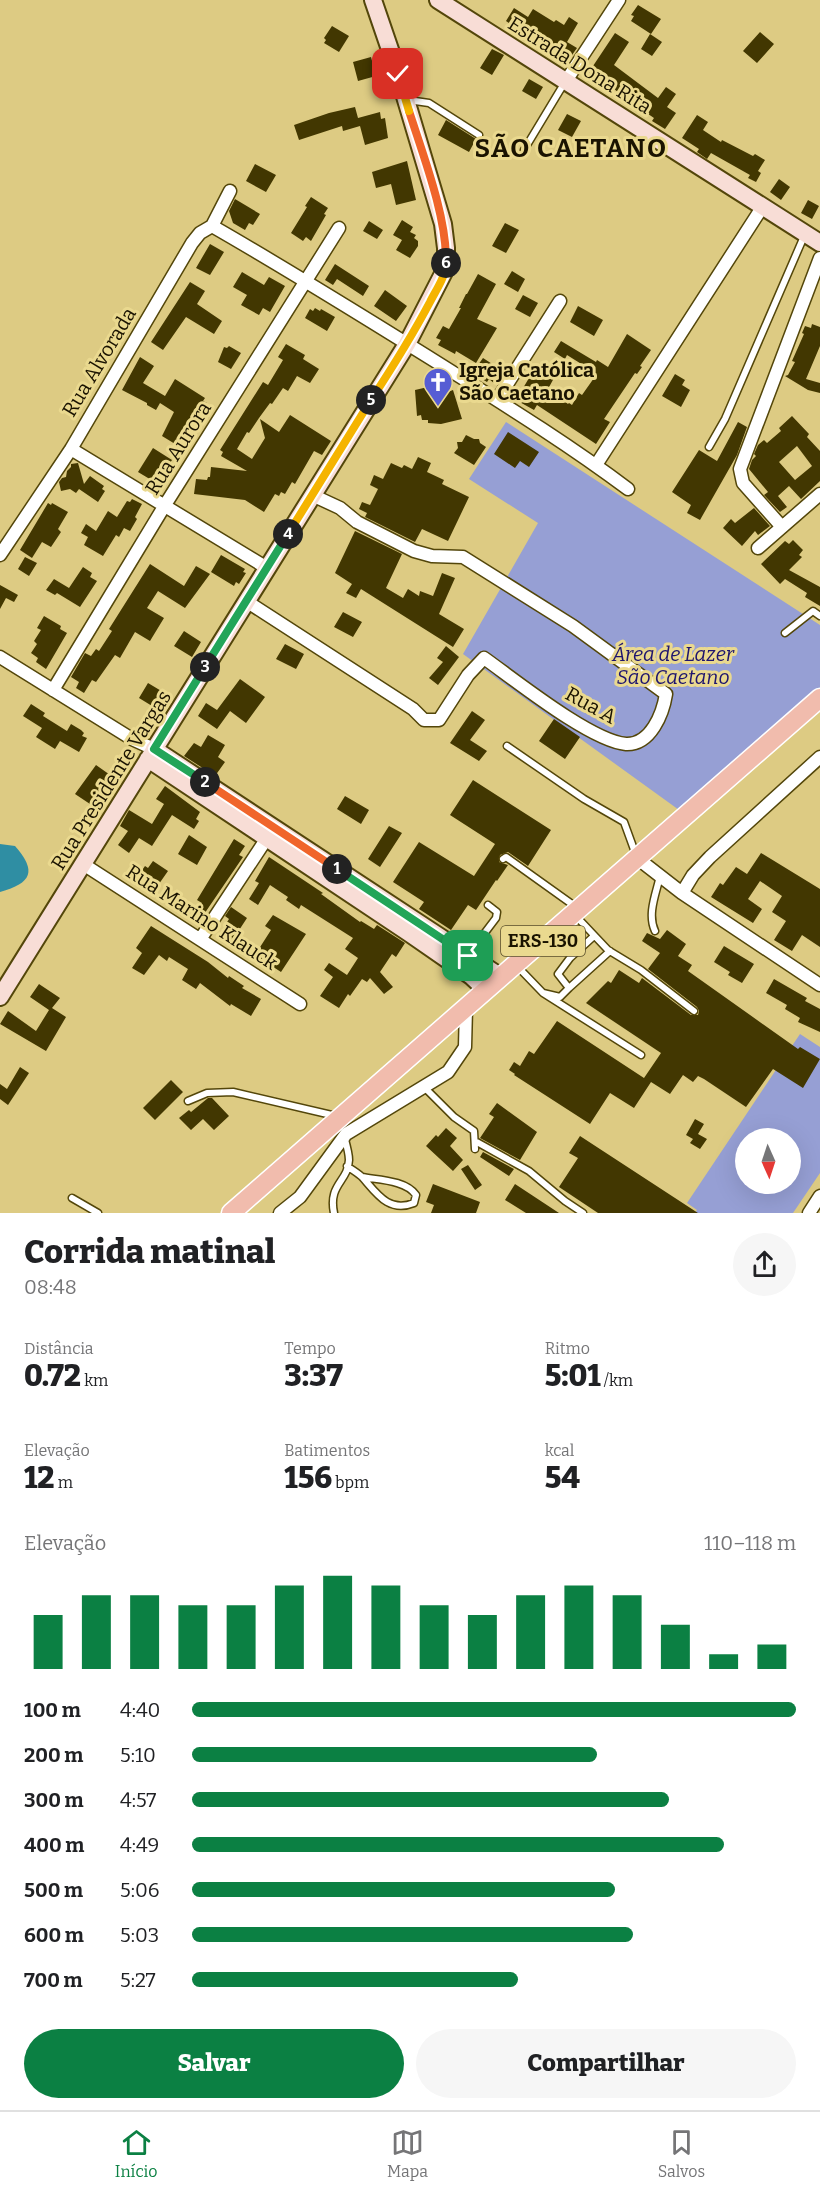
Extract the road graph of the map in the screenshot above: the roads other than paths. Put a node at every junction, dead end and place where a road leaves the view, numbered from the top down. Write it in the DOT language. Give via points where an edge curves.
graph roads {
  1 [pos="373,0"];
  2 [pos="438,0"];
  3 [pos="619,0"];
  4 [pos="566,81"];
  5 [pos="406,100"];
  6 [pos="479,135"];
  7 [pos="524,150"];
  8 [pos="230,190"];
  9 [pos="763,206"];
  10 [pos="212,226"];
  11 [pos="339,228"];
  12 [pos="805,234"];
  13 [pos="820,243"];
  14 [pos="820,258"];
  15 [pos="305,280"];
  16 [pos="560,301"];
  17 [pos="407,344"];
  18 [pos="497,400"];
  19 [pos="709,447"];
  20 [pos="71,449"];
  21 [pos="596,465"];
  22 [pos="628,489"];
  23 [pos="820,494"];
  24 [pos="312,495"];
  25 [pos="165,505"];
  26 [pos="782,527"];
  27 [pos="758,548"];
  28 [pos="0,555"];
  29 [pos="267,568"];
  30 [pos="246,602"];
  31 [pos="820,616"];
  32 [pos="785,633"];
  33 [pos="0,657"];
  34 [pos="53,690"];
  35 [pos="820,698"];
  36 [pos="507,746"];
  37 [pos="151,754"];
  38 [pos="820,757"];
  39 [pos="270,833"];
  40 [pos="637,858"];
  41 [pos="503,859"];
  42 [pos="83,864"];
  43 [pos="660,876"];
  44 [pos="682,893"];
  45 [pos="488,905"];
  46 [pos="577,911"];
  47 [pos="656,931"];
  48 [pos="594,936"];
  49 [pos="201,938"];
  50 [pos="610,951"];
  51 [pos="464,962"];
  52 [pos="515,964"];
  53 [pos="501,977"];
  54 [pos="820,985"];
  55 [pos="569,988"];
  56 [pos="486,990"];
  57 [pos="543,993"];
  58 [pos="0,997"];
  59 [pos="300,1004"];
  60 [pos="466,1008"];
  61 [pos="694,1011"];
  62 [pos="641,1055"];
  63 [pos="423,1087"];
  64 [pos="188,1101"];
  65 [pos="342,1127"];
  66 [pos="475,1141"];
  67 [pos="475,1149"];
  68 [pos="347,1166"];
  69 [pos="362,1177"];
  70 [pos="820,1196"];
  71 [pos="72,1198"];
  72 [pos="98,1213"];
  73 [pos="231,1213"];
  74 [pos="280,1213"];
  75 [pos="334,1213"];
  76 [pos="583,1213"];
  77 [pos="809,1213"];
  1 -- 5 [label="main road, Rua Presidente Vargas"];
  2 -- 4 [label="main road, Estrada Dona Rita"];
  3 -- 4 [label="street"];
  4 -- 7 [label="lane"];
  4 -- 9 [label="main road, Estrada Dona Rita"];
  5 -- 6 [label="lane" via="429,103"];
  5 -- 17 [label="main road, Rua Presidente Vargas" via="443,224 446,248 446,268"];
  8 -- 10 [label="street, Rua Alvorada"];
  9 -- 12 [label="main road, Estrada Dona Rita"];
  9 -- 21 [label="street"];
  10 -- 15 [label="street"];
  10 -- 20 [label="street, Rua Alvorada" via="192,243"];
  11 -- 15 [label="street, Rua Aurora"];
  12 -- 13 [label="main road, Estrada Dona Rita"];
  12 -- 19 [label="lane"];
  14 -- 26 [label="street" via="740,469 743,483"];
  15 -- 17 [label="street"];
  15 -- 25 [label="street, Rua Aurora"];
  16 -- 18 [label="street"];
  17 -- 18 [label="street"];
  17 -- 24 [label="main road, Rua Presidente Vargas"];
  18 -- 21 [label="street"];
  20 -- 25 [label="street"];
  20 -- 28 [label="street, Rua Alvorada"];
  21 -- 22 [label="street"];
  23 -- 26 [label="street"];
  24 -- 29 [label="main road, Rua Presidente Vargas"];
  24 -- 30 [label="street, Rua A" via="414,551 463,557 573,626 666,694 657,722 642,740 628,744 609,739 566,717 484,658 439,720 424,720 413,709"];
  25 -- 29 [label="street"];
  25 -- 34 [label="street, Rua Aurora"];
  26 -- 27 [label="street"];
  29 -- 30 [label="main road, Rua Presidente Vargas"];
  30 -- 37 [label="main road, Rua Presidente Vargas"];
  31 -- 32 [label="lane" via="813,611"];
  33 -- 34 [label="street"];
  34 -- 37 [label="street"];
  35 -- 40 [label="main road, ERS-130"];
  36 -- 40 [label="lane" via="624,822"];
  37 -- 39 [label="main road"];
  37 -- 42 [label="main road, Rua Presidente Vargas"];
  38 -- 44 [label="street" via="711,857"];
  39 -- 49 [label="street"];
  39 -- 51 [label="main road"];
  40 -- 43 [label="street"];
  40 -- 46 [label="main road, ERS-130"];
  41 -- 46 [label="lane" via="506,857"];
  42 -- 49 [label="street, Rua Marino Klauck"];
  42 -- 58 [label="main road, Rua Presidente Vargas"];
  43 -- 44 [label="street"];
  43 -- 47 [label="lane" via="652,905"];
  44 -- 54 [label="street"];
  45 -- 51 [label="lane" via="497,912 496,918"];
  46 -- 48 [label="lane"];
  46 -- 52 [label="main road, ERS-130"];
  48 -- 50 [label="lane"];
  48 -- 55 [label="lane" via="558,974"];
  49 -- 59 [label="street, Rua Marino Klauck"];
  50 -- 55 [label="lane"];
  50 -- 61 [label="lane"];
  51 -- 53 [label="main road"];
  51 -- 56 [label="main road"];
  52 -- 53 [label="main road, ERS-130"];
  52 -- 57 [label="lane"];
  53 -- 56 [label="main road, ERS-130"];
  55 -- 57 [label="lane" via="560,997"];
  56 -- 60 [label="main road, ERS-130"];
  57 -- 62 [label="lane"];
  60 -- 63 [label="street" via="465,1047 448,1072"];
  60 -- 65 [label="main road, ERS-130"];
  63 -- 65 [label="street"];
  63 -- 66 [label="lane" via="474,1131"];
  64 -- 65 [label="lane" via="207,1093 233,1092"];
  65 -- 68 [label="lane"];
  65 -- 73 [label="main road, ERS-130"];
  65 -- 74 [label="street" via="300,1197"];
  66 -- 67 [label="lane"];
  66 -- 76 [label="lane" via="529,1171"];
  68 -- 69 [label="lane"];
  68 -- 75 [label="lane" via="333,1196"];
  69 -- 69 [label="lane" via="386,1203 397,1208 414,1203 416,1195 412,1189"];
  70 -- 77 [label="street"];
  71 -- 72 [label="lane"];
}
